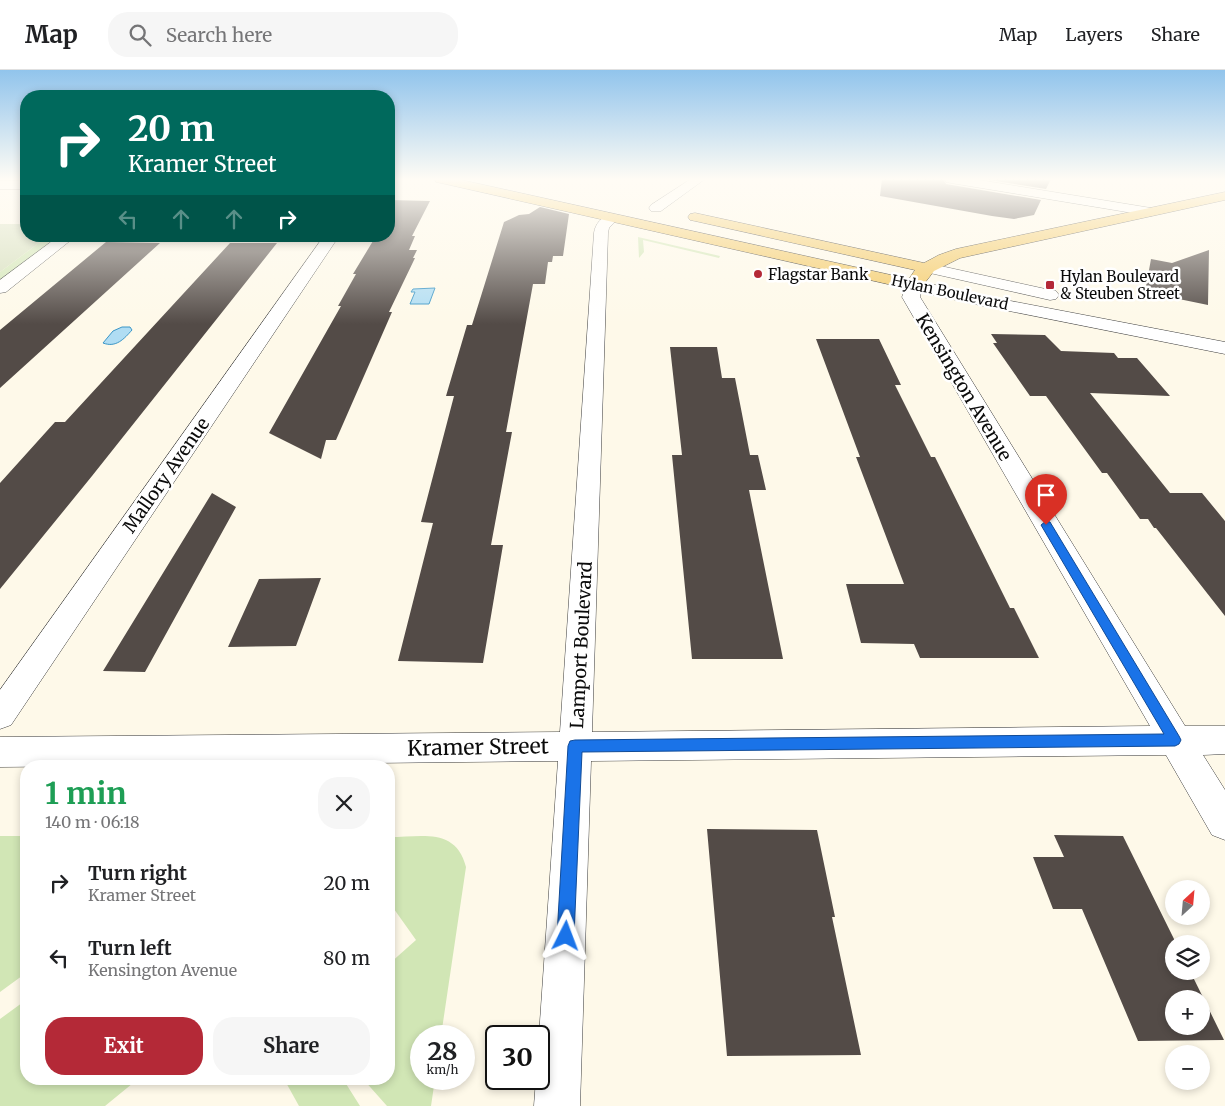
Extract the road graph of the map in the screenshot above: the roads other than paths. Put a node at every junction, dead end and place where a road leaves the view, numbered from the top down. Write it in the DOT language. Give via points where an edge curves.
graph roads {
  1 [pos="602,227"];
  2 [pos="660,227"];
  3 [pos="730,227"];
  4 [pos="1079,227"];
  5 [pos="61,242"];
  6 [pos="328,242"];
  7 [pos="980,266"];
  8 [pos="952,274"];
  9 [pos="921,277"];
  10 [pos="0,288"];
  11 [pos="1062,298"];
  12 [pos="1148,316"];
  13 [pos="1225,333"];
  14 [pos="1225,348"];
  15 [pos="0,715"];
  16 [pos="1175,740"];
  17 [pos="1225,740"];
  18 [pos="575,746"];
  19 [pos="0,752"];
  20 [pos="1225,823"];
  21 [pos="558,1106"];
  1 -- 18 [label="street, Lamport Boulevard"];
  2 -- 9 [label="main road, Hylan Boulevard"];
  3 -- 9 [label="main road, Hylan Boulevard"];
  4 -- 9 [label="main road" via="956,254 938,261"];
  5 -- 10 [label="street"];
  6 -- 15 [label="street, Mallory Avenue"];
  7 -- 8 [label="main road"];
  8 -- 9 [label="main road"];
  8 -- 11 [label="street, Hylan Boulevard"];
  9 -- 14 [label="street, Hylan Boulevard" via="969,298"];
  9 -- 16 [label="street, Kensington Avenue" via="911,297 912,302"];
  12 -- 13 [label="street"];
  16 -- 17 [label="street, Kramer Street"];
  16 -- 18 [label="street, Kramer Street"];
  16 -- 20 [label="street, Kensington Avenue"];
  18 -- 19 [label="street, Kramer Street"];
  18 -- 21 [label="street, Lamport Boulevard"];
}
